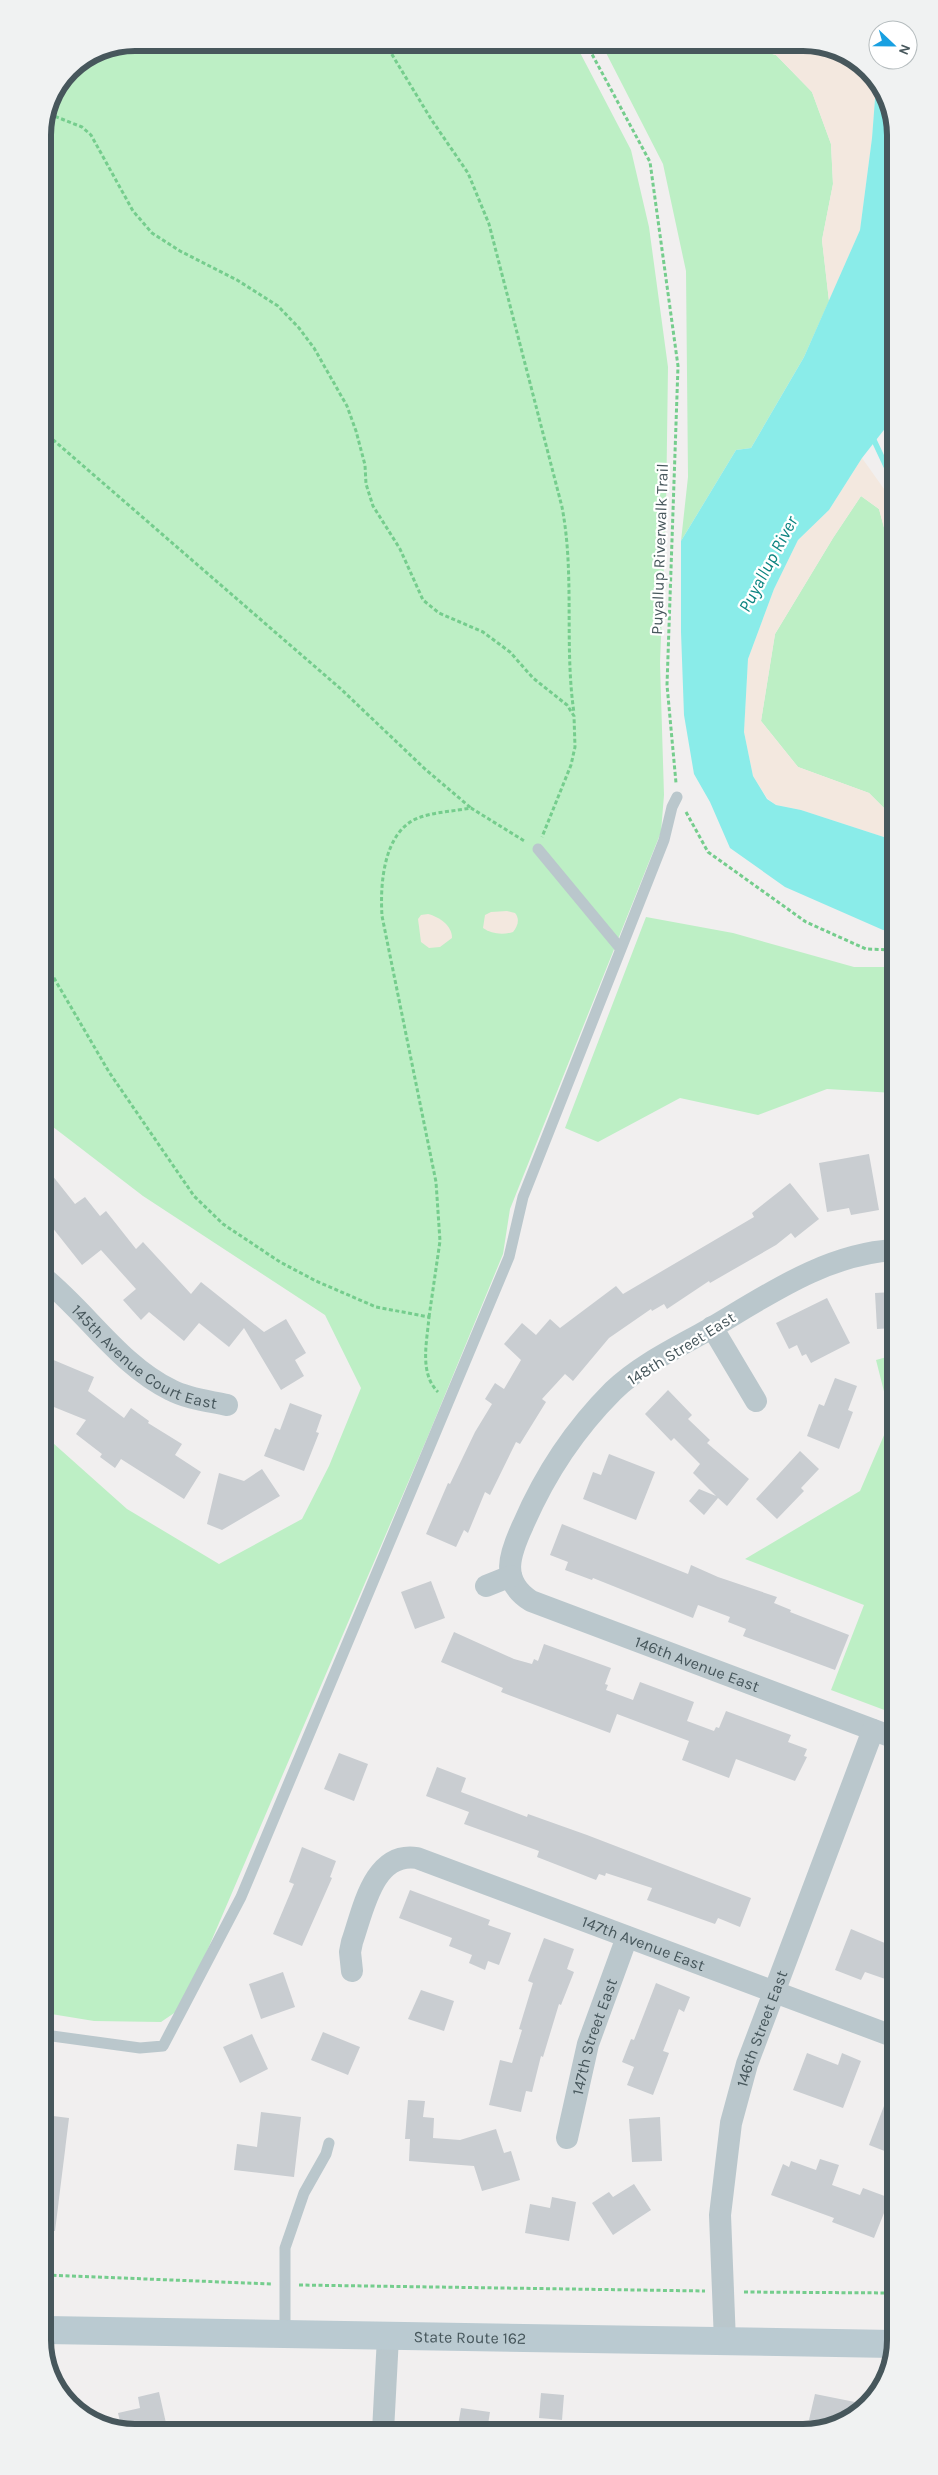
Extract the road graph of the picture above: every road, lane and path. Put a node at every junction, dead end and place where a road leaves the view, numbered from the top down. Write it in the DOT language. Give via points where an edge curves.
graph roads {
  1 [pos="390,51"];
  2 [pos="590,51"];
  3 [pos="53,116"];
  4 [pos="51,438"];
  5 [pos="574,716"];
  6 [pos="677,797"];
  7 [pos="471,808"];
  8 [pos="538,849"];
  9 [pos="620,948"];
  10 [pos="887,950"];
  11 [pos="51,973"];
  12 [pos="887,1251"];
  13 [pos="51,1285"];
  14 [pos="429,1317"];
  15 [pos="712,1327"];
  16 [pos="756,1401"];
  17 [pos="449,1402"];
  18 [pos="228,1405"];
  19 [pos="511,1576"];
  20 [pos="486,1586"];
  21 [pos="873,1730"];
  22 [pos="887,1735"];
  23 [pos="626,1937"];
  24 [pos="352,1971"];
  25 [pos="775,1992"];
  26 [pos="887,2033"];
  27 [pos="51,2036"];
  28 [pos="567,2138"];
  29 [pos="328,2144"];
  30 [pos="51,2275"];
  31 [pos="285,2284"];
  32 [pos="722,2291"];
  33 [pos="887,2293"];
  34 [pos="51,2330"];
  35 [pos="285,2335"];
  36 [pos="388,2337"];
  37 [pos="725,2342"];
  38 [pos="887,2344"];
  39 [pos="382,2424"];
  1 -- 5 [label="path" via="468,173 489,224 568,539 570,687"];
  2 -- 6 [label="path, Puyallup Riverwalk Trail" via="650,162 678,366 667,685"];
  3 -- 5 [label="path" via="91,134 133,211 152,233 278,306 299,328 347,406 356,430 373,506 400,549 423,600 438,614 483,632 510,652 533,678 567,705"];
  4 -- 7 [label="path" via="342,690"];
  5 -- 8 [label="path" via="575,747 571,765"];
  6 -- 9 [label="lane" via="664,840"];
  6 -- 10 [label="path, Puyallup Riverwalk Trail" via="708,852 806,922 866,950"];
  7 -- 8 [label="path"];
  7 -- 14 [label="path" via="408,823 386,859 381,890 382,916 436,1182 440,1241"];
  8 -- 9 [label="lane"];
  9 -- 17 [label="lane" via="523,1197 508,1257"];
  11 -- 14 [label="path" via="109,1072 194,1196 223,1224 280,1262 316,1281 376,1307"];
  12 -- 15 [label="street, 148th Street East" via="854,1256 784,1285"];
  13 -- 18 [label="street, 145th Avenue Court East" via="135,1367 154,1380 173,1391"];
  14 -- 17 [label="path" via="426,1372 435,1390"];
  15 -- 16 [label="street"];
  15 -- 19 [label="street, 148th Street East" via="647,1364 614,1390 588,1418 562,1452 536,1496 510,1556"];
  17 -- 27 [label="lane" via="240,1897 163,2046 140,2048"];
  19 -- 20 [label="street"];
  19 -- 21 [label="street, 146th Avenue East" via="522,1595 532,1601"];
  21 -- 22 [label="street, 146th Avenue East"];
  21 -- 25 [label="street, 146th Street East"];
  23 -- 24 [label="street, 147th Avenue East" via="407,1857 391,1863 372,1884 352,1942"];
  23 -- 25 [label="street, 147th Avenue East"];
  23 -- 28 [label="street, 147th Street East" via="588,2044"];
  25 -- 26 [label="street, 147th Avenue East"];
  25 -- 32 [label="street, 146th Street East" via="747,2064 731,2122 720,2215"];
  29 -- 31 [label="lane" via="326,2154 304,2194 285,2248"];
  30 -- 31 [label="path"];
  31 -- 32 [label="path"];
  31 -- 35 [label="lane"];
  32 -- 33 [label="path"];
  32 -- 37 [label="street, 146th Street East"];
  34 -- 35 [label="main road, State Route 162"];
  35 -- 36 [label="main road, State Route 162"];
  36 -- 37 [label="main road, State Route 162"];
  36 -- 39 [label="street"];
  37 -- 38 [label="main road, State Route 162"];
}
